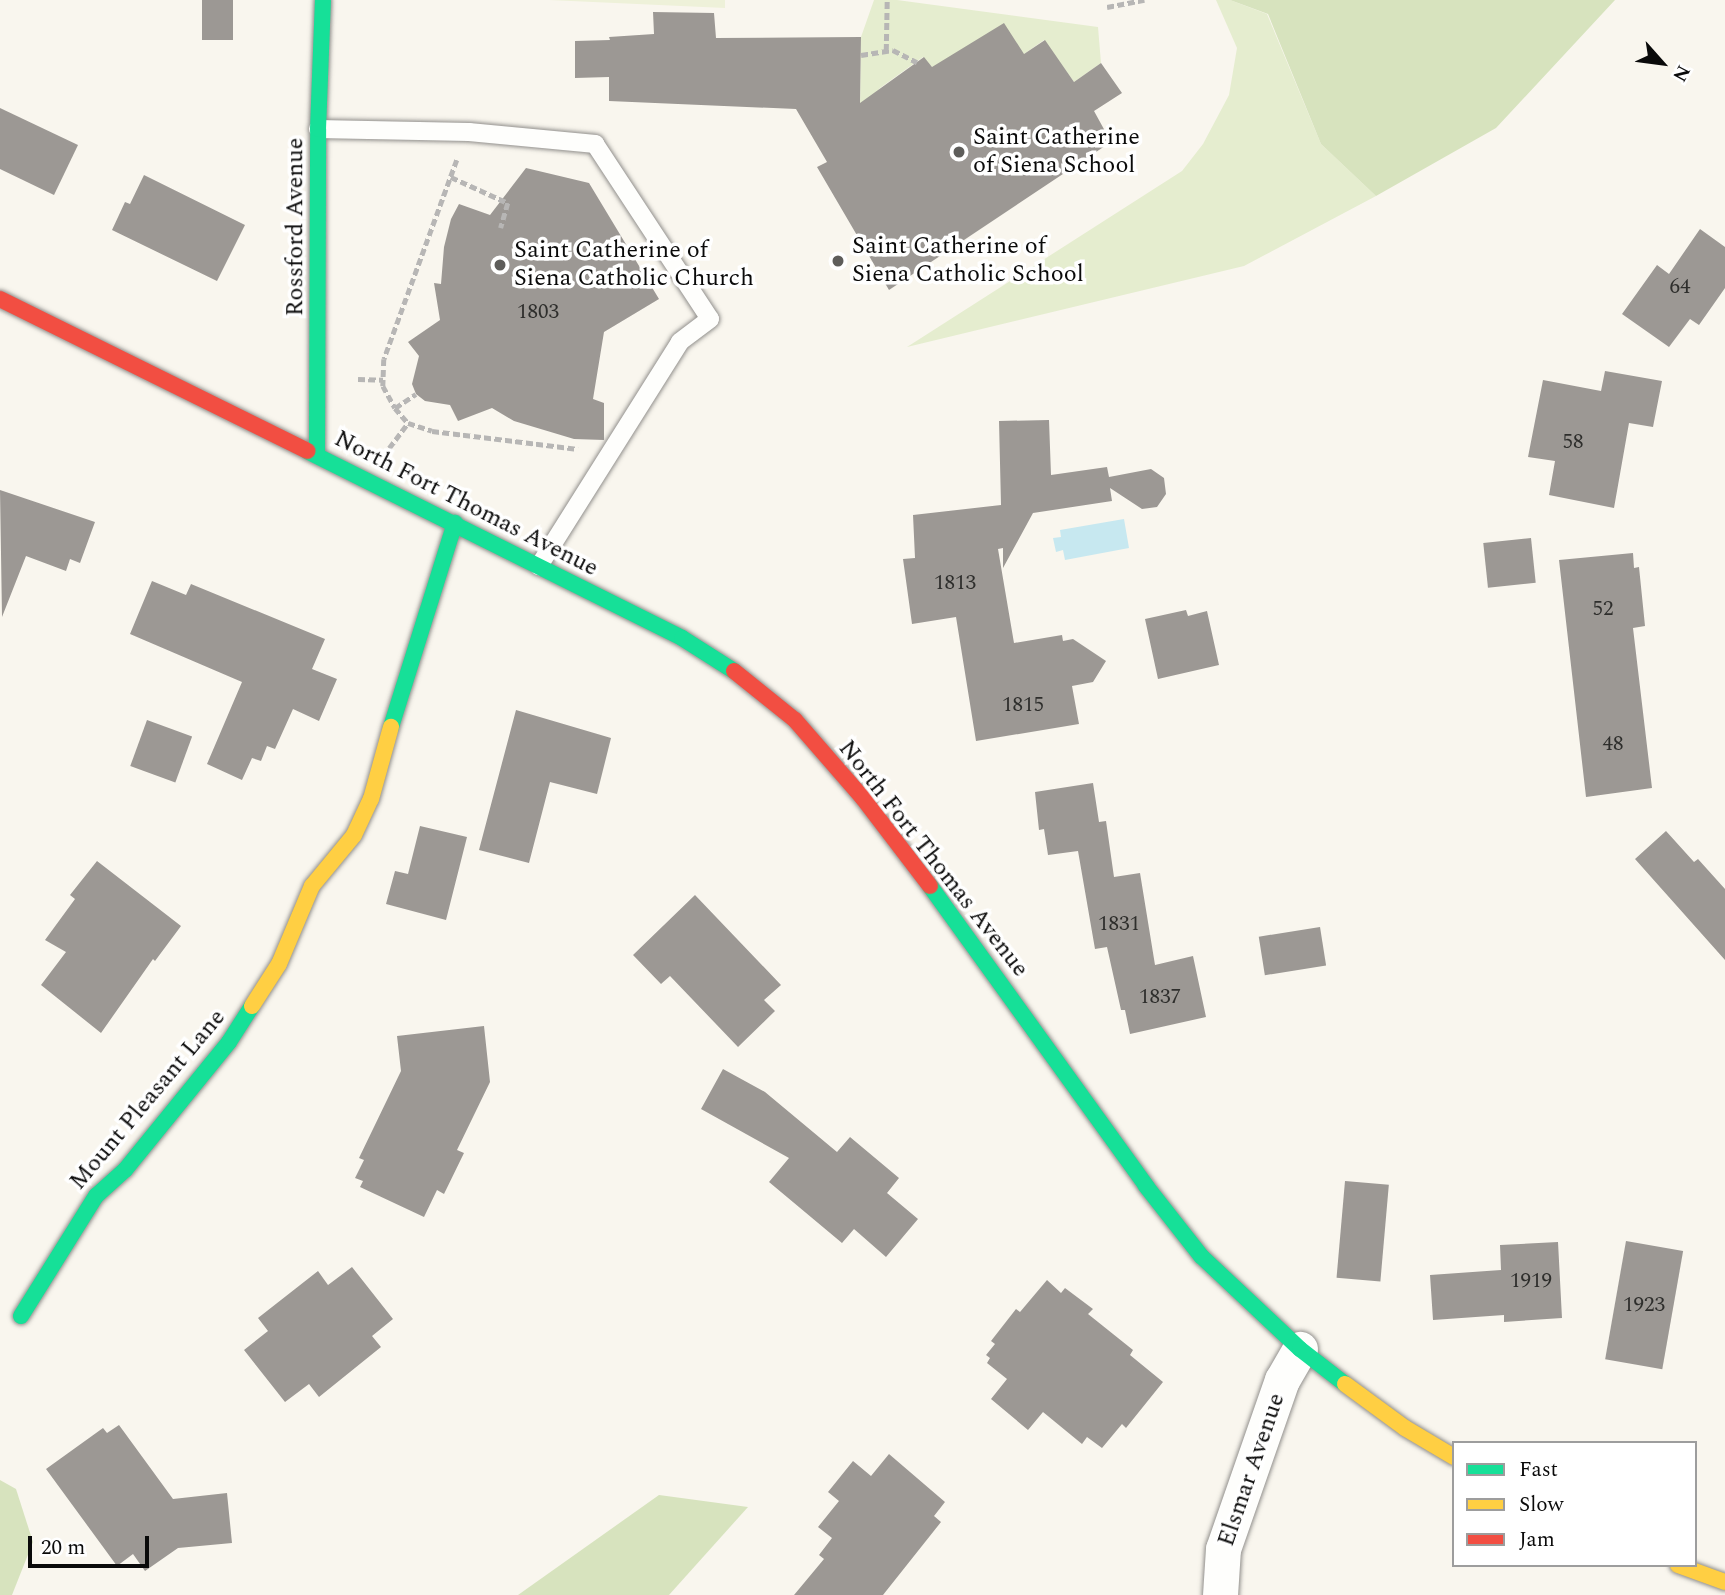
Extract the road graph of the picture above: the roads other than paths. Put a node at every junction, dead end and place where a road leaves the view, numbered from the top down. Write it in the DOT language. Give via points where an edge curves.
graph roads {
  1 [pos="323,0"];
  2 [pos="318,129"];
  3 [pos="0,299"];
  4 [pos="317,455"];
  5 [pos="455,523"];
  6 [pos="539,566"];
  7 [pos="21,1316"];
  8 [pos="1300,1349"];
  9 [pos="1452,1456"];
  10 [pos="1684,1567"];
  11 [pos="1725,1582"];
  12 [pos="1220,1595"];
  1 -- 2 [label="street, Rossford Avenue"];
  2 -- 4 [label="street, Rossford Avenue"];
  2 -- 6 [label="lane" via="469,132 595,144 710,319 680,342"];
  3 -- 4 [label="street, North Fort Thomas Avenue"];
  4 -- 5 [label="street, North Fort Thomas Avenue"];
  5 -- 6 [label="street, North Fort Thomas Avenue"];
  5 -- 7 [label="street, Mount Pleasant Lane" via="371,799 354,835 312,886 279,964 229,1042 125,1170 96,1196"];
  6 -- 8 [label="street, North Fort Thomas Avenue" via="682,638 733,670 794,720 916,866 1201,1256"];
  8 -- 9 [label="street, North Fort Thomas Avenue" via="1405,1428"];
  8 -- 12 [label="street, Elsmar Avenue" via="1282,1380 1223,1549"];
  10 -- 11 [label="street"];
}
